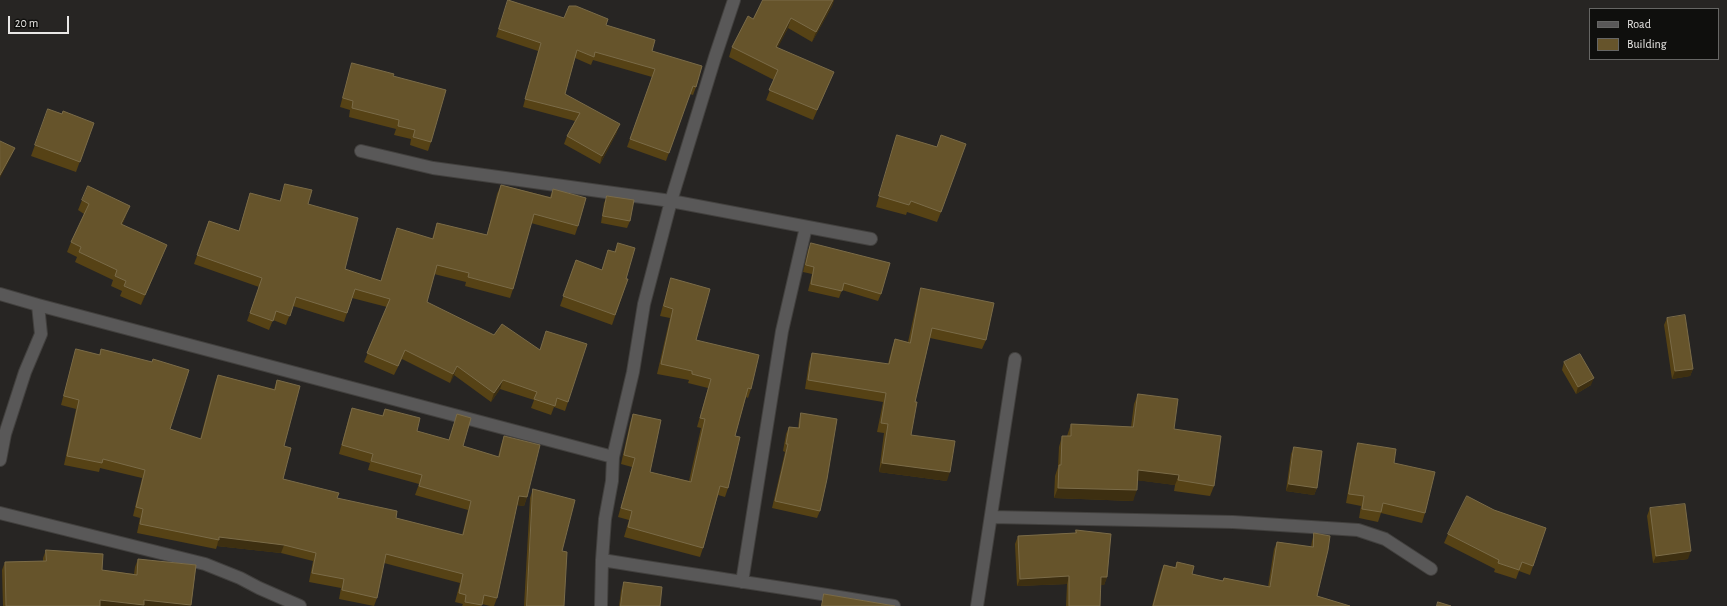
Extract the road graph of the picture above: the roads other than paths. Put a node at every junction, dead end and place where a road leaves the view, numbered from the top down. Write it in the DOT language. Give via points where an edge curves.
graph roads {
  1 [pos="734,0"];
  2 [pos="361,151"];
  3 [pos="671,201"];
  4 [pos="806,227"];
  5 [pos="871,239"];
  6 [pos="0,294"];
  7 [pos="38,305"];
  8 [pos="1015,359"];
  9 [pos="614,457"];
  10 [pos="0,460"];
  11 [pos="0,513"];
  12 [pos="991,517"];
  13 [pos="602,560"];
  14 [pos="1431,569"];
  15 [pos="742,582"];
  16 [pos="286,603"];
  17 [pos="300,606"];
  18 [pos="601,606"];
  19 [pos="894,606"];
  20 [pos="977,606"];
  1 -- 3 [label="street"];
  2 -- 3 [label="street" via="433,168"];
  3 -- 4 [label="street"];
  3 -- 9 [label="street" via="644,304 633,372"];
  4 -- 5 [label="street"];
  4 -- 15 [label="street" via="782,331"];
  6 -- 7 [label="street"];
  7 -- 9 [label="street"];
  7 -- 10 [label="street" via="41,334 19,392"];
  8 -- 12 [label="street"];
  9 -- 13 [label="street"];
  11 -- 16 [label="street" via="205,564 240,578"];
  12 -- 14 [label="street" via="1233,522 1358,530 1385,539"];
  12 -- 20 [label="street"];
  13 -- 15 [label="street"];
  13 -- 18 [label="street"];
  15 -- 19 [label="street"];
  16 -- 17 [label="street"];
}
